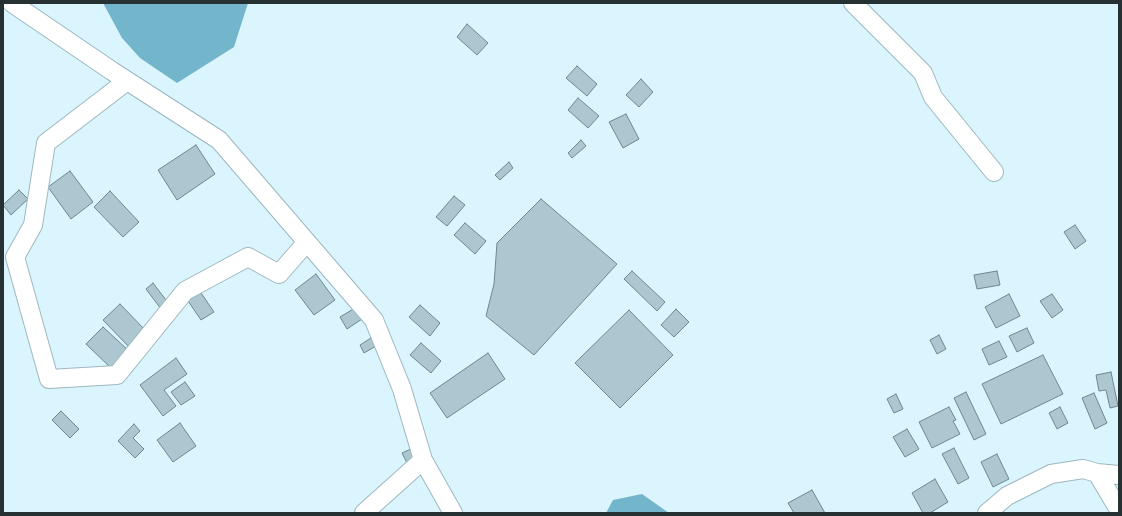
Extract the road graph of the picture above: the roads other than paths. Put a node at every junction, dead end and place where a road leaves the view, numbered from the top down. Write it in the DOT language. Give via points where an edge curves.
graph roads {
  1 [pos="12,3"];
  2 [pos="853,3"];
  3 [pos="127,81"];
  4 [pos="994,172"];
  5 [pos="306,243"];
  6 [pos="423,460"];
  7 [pos="1097,473"];
  8 [pos="1119,474"];
  9 [pos="1119,510"];
  10 [pos="364,513"];
  11 [pos="453,513"];
  12 [pos="987,513"];
  1 -- 3 [label="street"];
  2 -- 4 [label="street" via="923,73 933,97"];
  3 -- 5 [label="street" via="219,140"];
  3 -- 5 [label="street" via="46,143 33,225 15,257 49,379 117,375 186,291 248,256 279,274"];
  5 -- 6 [label="street" via="374,320 402,389"];
  6 -- 10 [label="street"];
  6 -- 11 [label="street"];
  7 -- 8 [label="street"];
  7 -- 9 [label="street"];
  7 -- 12 [label="street" via="1083,469 1051,474 1007,496"];
}
